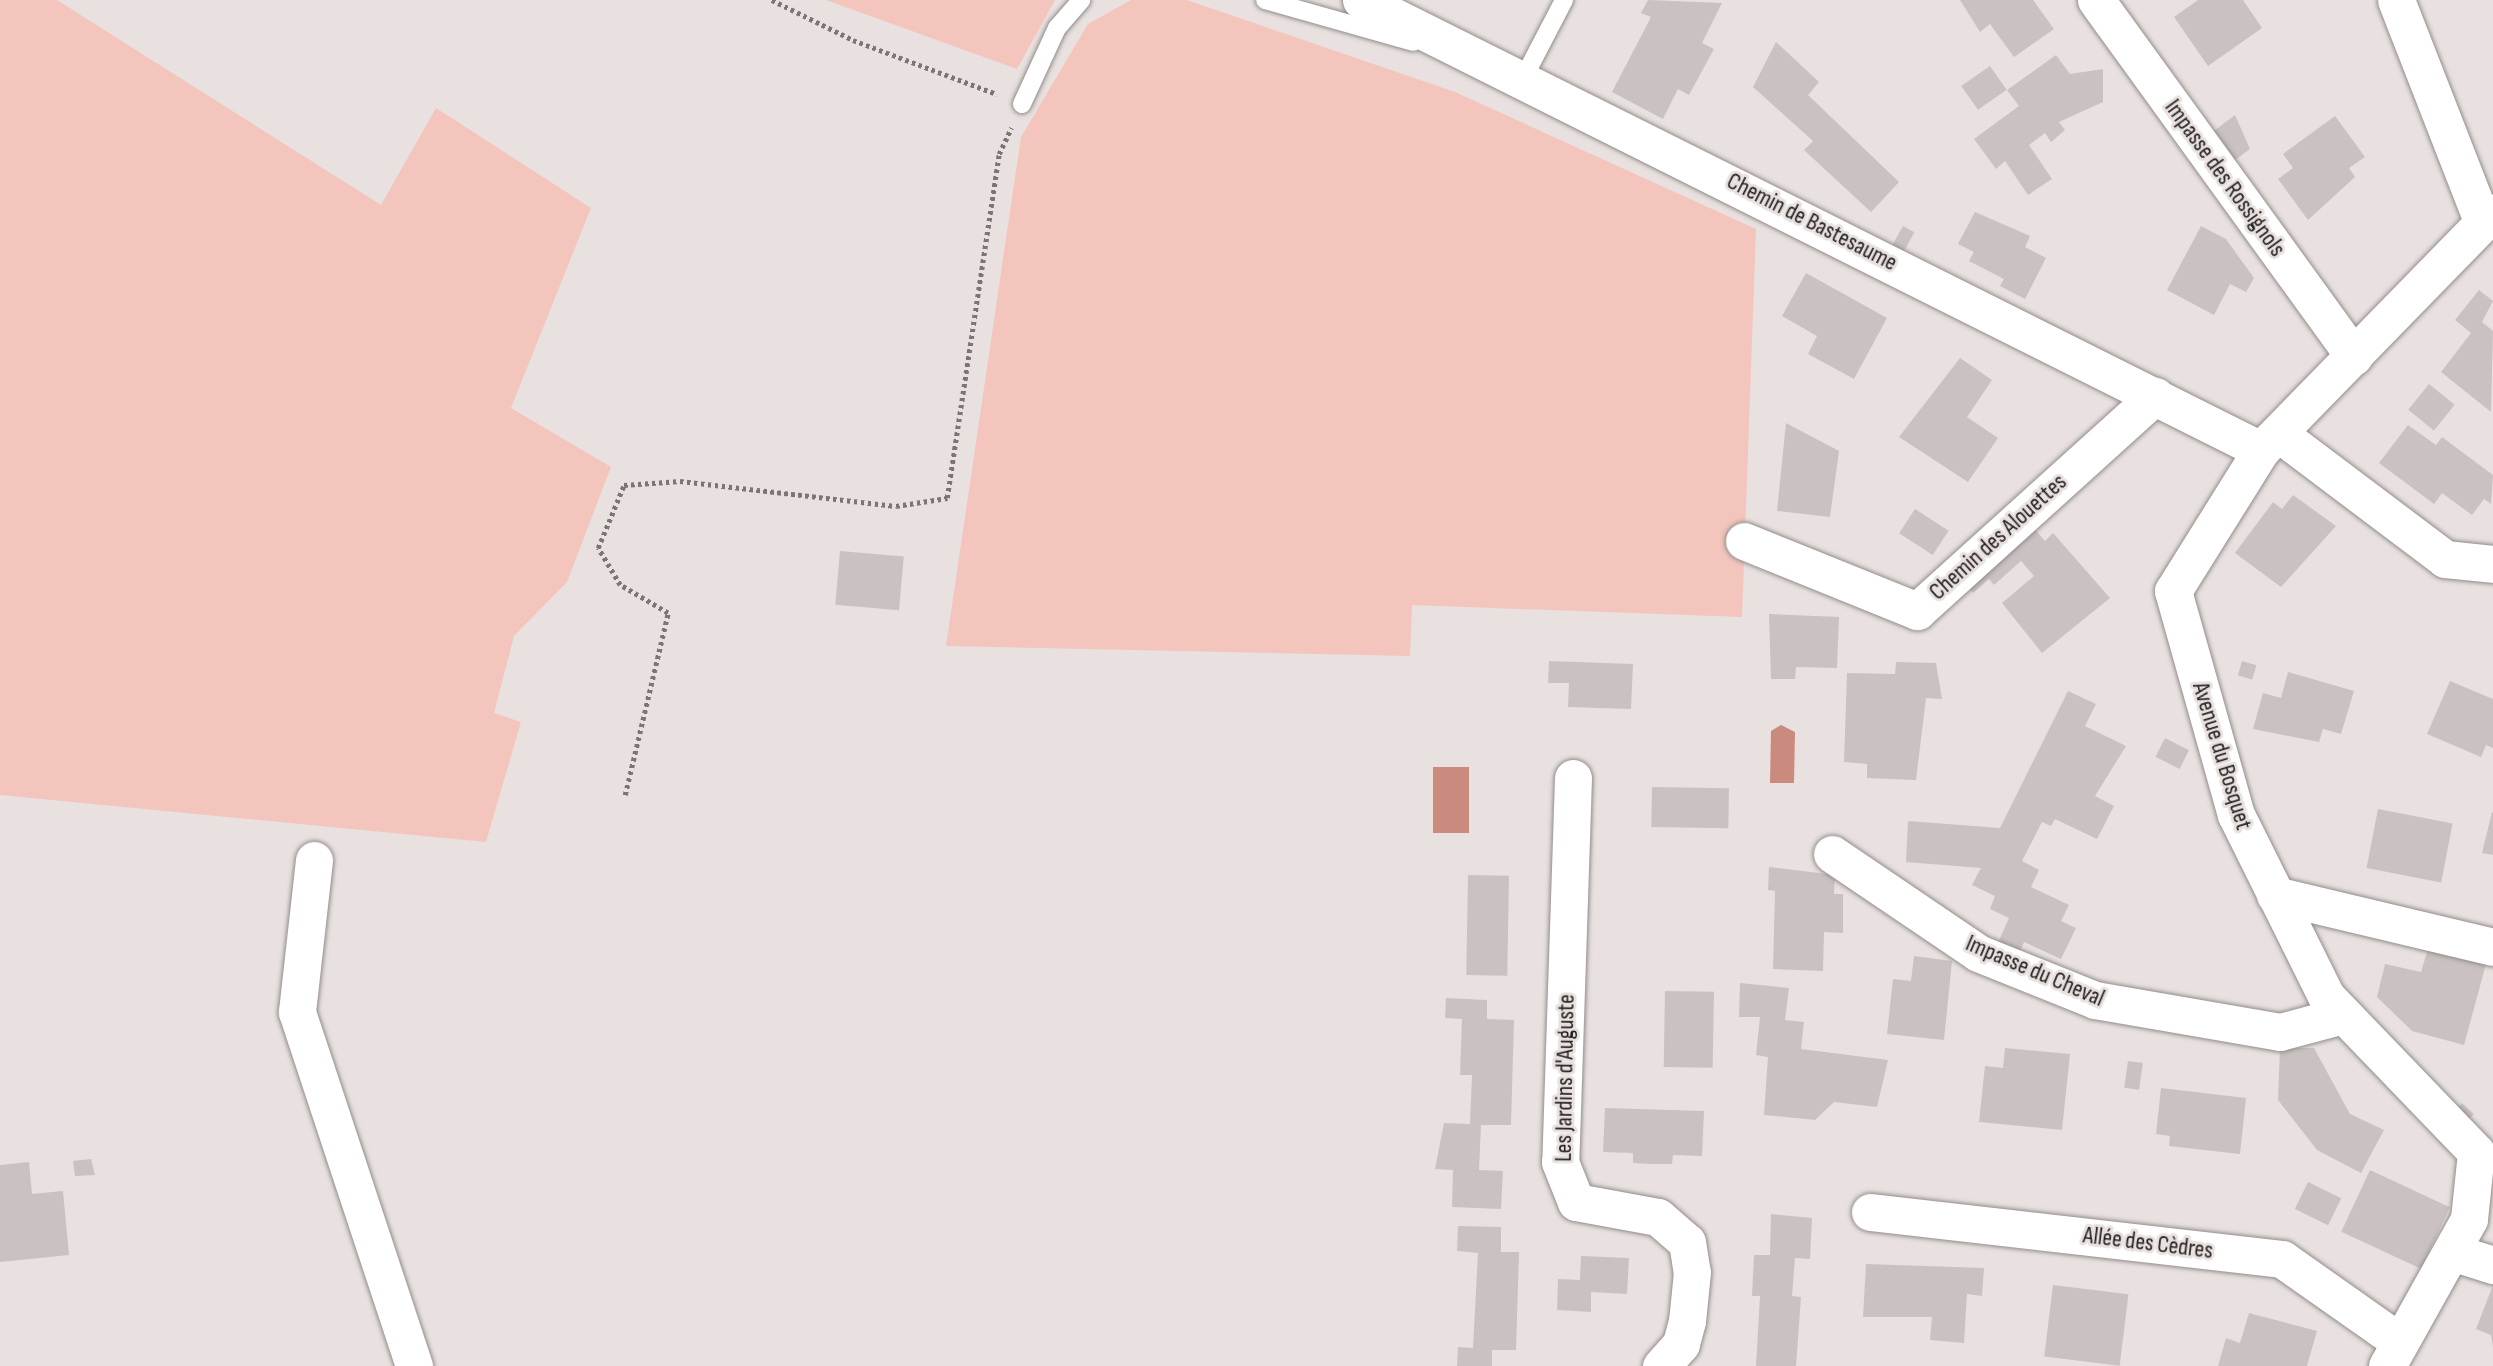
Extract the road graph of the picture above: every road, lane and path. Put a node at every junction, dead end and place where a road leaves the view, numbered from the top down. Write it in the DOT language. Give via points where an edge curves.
graph roads {
  1 [pos="772,0"];
  2 [pos="1082,0"];
  3 [pos="1265,0"];
  4 [pos="1361,0"];
  5 [pos="1564,0"];
  6 [pos="2096,0"];
  7 [pos="2396,0"];
  8 [pos="1509,70"];
  9 [pos="1022,104"];
  10 [pos="2488,217"];
  11 [pos="2354,357"];
  12 [pos="2155,396"];
  13 [pos="2269,441"];
  14 [pos="1744,541"];
  15 [pos="2493,564"];
  16 [pos="1573,778"];
  17 [pos="625,795"];
  18 [pos="1832,854"];
  19 [pos="314,860"];
  20 [pos="2275,895"];
  21 [pos="2493,947"];
  22 [pos="2343,1015"];
  23 [pos="1870,1212"];
  24 [pos="2452,1252"];
  25 [pos="2493,1265"];
  26 [pos="2394,1354"];
  27 [pos="414,1366"];
  28 [pos="1661,1366"];
  1 -- 9 [label="path" via="853,40"];
  2 -- 9 [label="lane" via="1057,28"];
  3 -- 8 [label="lane"];
  4 -- 8 [label="street, Chemin de Bastesaume"];
  5 -- 8 [label="lane"];
  6 -- 11 [label="street, Impasse des Rossignols"];
  7 -- 10 [label="street"];
  8 -- 12 [label="street, Chemin de Bastesaume"];
  9 -- 17 [label="path" via="999,154 947,498 896,506 680,481 624,485 598,548 620,585 668,613"];
  10 -- 11 [label="street, Avenue du Bosquet"];
  11 -- 13 [label="street, Avenue du Bosquet"];
  12 -- 13 [label="street, Chemin de Bastesaume"];
  12 -- 14 [label="street, Chemin des Alouettes" via="1917,611"];
  13 -- 15 [label="street, Chemin de Bastesaume" via="2445,559"];
  13 -- 20 [label="street, Avenue du Bosquet" via="2173,591 2236,815"];
  16 -- 28 [label="street, Les Jardins d'Auguste" via="1560,1162 1576,1202 1658,1217 1687,1242 1692,1272 1686,1321 1681,1344"];
  18 -- 22 [label="street, Impasse du Cheval" via="1978,953 2095,1000 2280,1032"];
  19 -- 27 [label="street" via="297,1012"];
  20 -- 21 [label="street"];
  20 -- 22 [label="street, Avenue du Bosquet" via="2326,996"];
  22 -- 24 [label="street, Avenue du Bosquet" via="2476,1152 2469,1219"];
  23 -- 26 [label="street, Allée des Cèdres" via="2282,1259"];
  24 -- 25 [label="street"];
  24 -- 26 [label="street, Avenue du Bosquet"];
}
